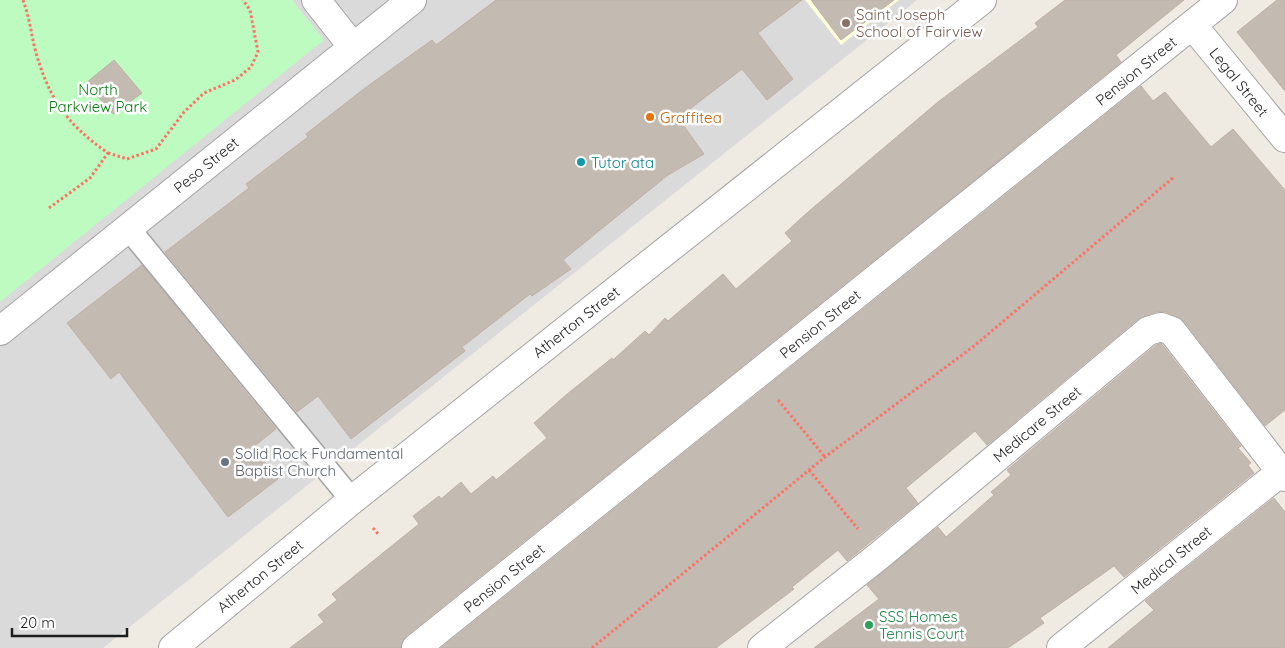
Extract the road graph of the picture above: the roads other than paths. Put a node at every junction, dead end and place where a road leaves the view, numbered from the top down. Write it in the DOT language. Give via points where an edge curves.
graph roads {
  1 [pos="316,0"];
  2 [pos="412,0"];
  3 [pos="982,0"];
  4 [pos="1223,0"];
  5 [pos="1193,26"];
  6 [pos="353,47"];
  7 [pos="1285,138"];
  8 [pos="128,228"];
  9 [pos="0,331"];
  10 [pos="1283,474"];
  11 [pos="352,500"];
  12 [pos="173,648"];
  13 [pos="416,648"];
  14 [pos="762,648"];
  15 [pos="1061,648"];
  1 -- 6 [label="street"];
  2 -- 6 [label="street, Peso Street"];
  3 -- 11 [label="street, Atherton Street"];
  4 -- 5 [label="street, Pension Street"];
  5 -- 7 [label="street, Legal Street"];
  5 -- 13 [label="street, Pension Street"];
  6 -- 8 [label="street, Peso Street"];
  8 -- 9 [label="street, Peso Street"];
  8 -- 11 [label="lane"];
  10 -- 14 [label="street, Medicare Street" via="1172,331 1160,327 1148,331 880,555"];
  10 -- 15 [label="street, Medical Street"];
  11 -- 12 [label="street, Atherton Street"];
}
